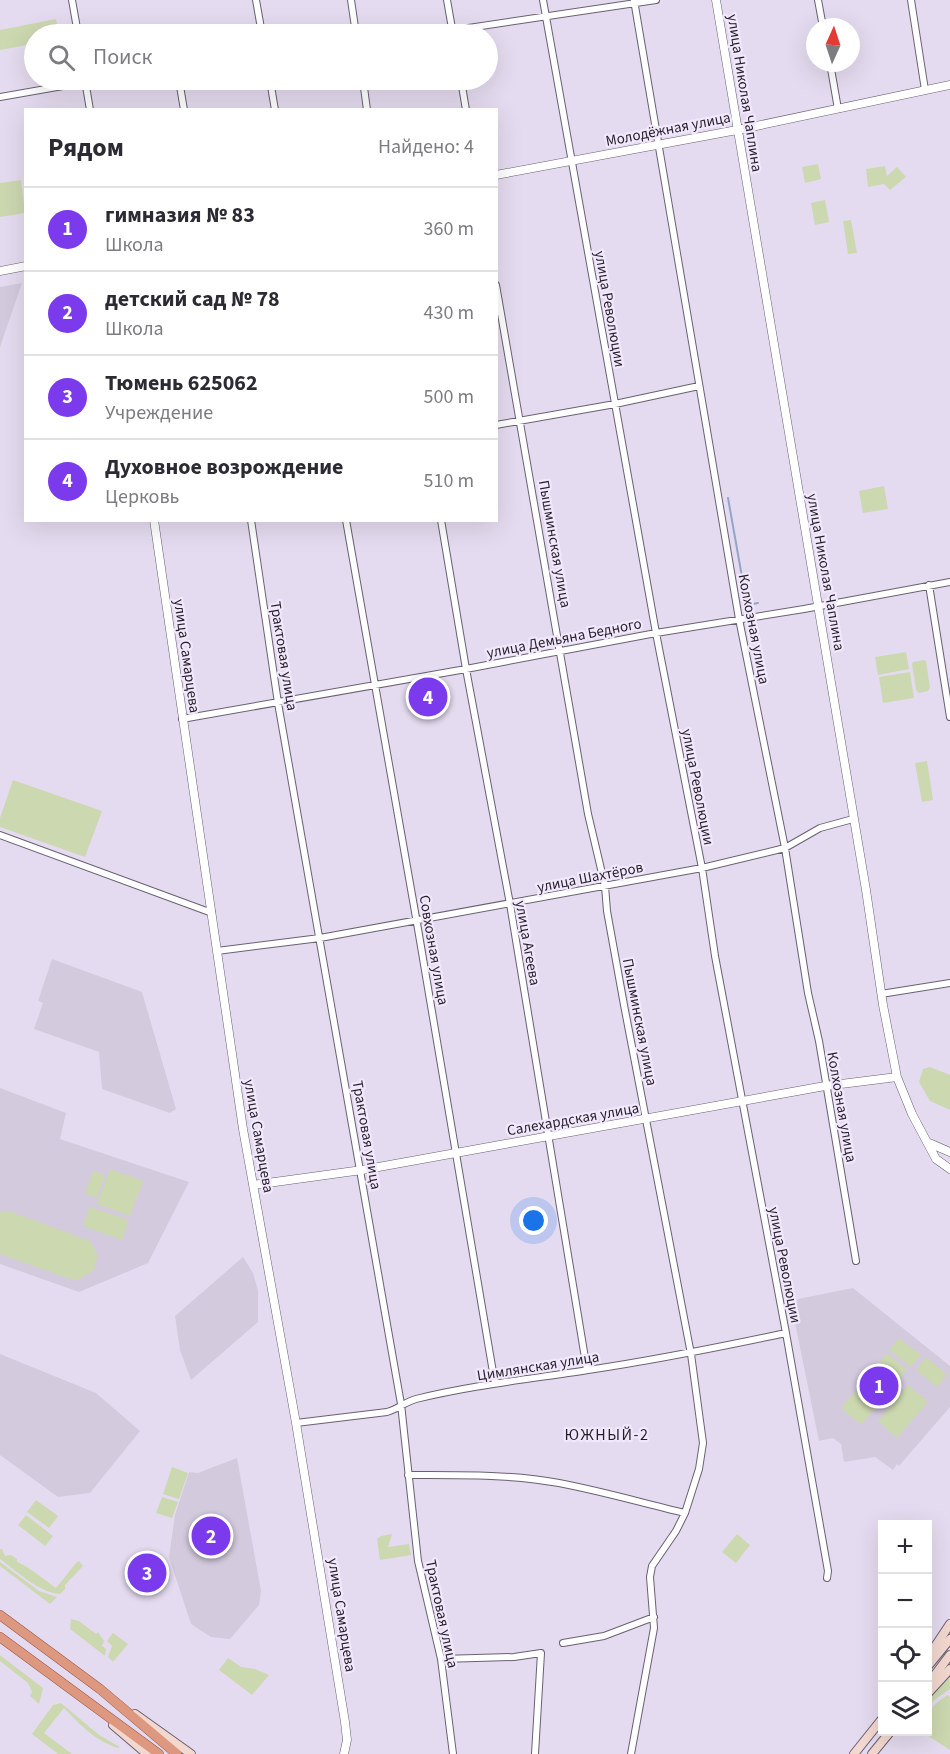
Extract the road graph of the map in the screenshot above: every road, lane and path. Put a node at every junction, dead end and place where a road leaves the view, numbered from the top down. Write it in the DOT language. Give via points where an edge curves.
graph roads {
  1 [pos="72,0"];
  2 [pos="256,0"];
  3 [pos="351,0"];
  4 [pos="447,0"];
  5 [pos="543,0"];
  6 [pos="656,0"];
  7 [pos="716,0"];
  8 [pos="818,0"];
  9 [pos="911,0"];
  10 [pos="635,2"];
  11 [pos="546,16"];
  12 [pos="821,18"];
  13 [pos="76,24"];
  14 [pos="260,24"];
  15 [pos="355,24"];
  16 [pos="451,24"];
  17 [pos="498,25"];
  18 [pos="832,72"];
  19 [pos="950,84"];
  20 [pos="35,90"];
  21 [pos="87,90"];
  22 [pos="181,90"];
  23 [pos="272,90"];
  24 [pos="364,90"];
  25 [pos="463,90"];
  26 [pos="925,90"];
  27 [pos="0,97"];
  28 [pos="90,108"];
  29 [pos="184,108"];
  30 [pos="275,108"];
  31 [pos="367,108"];
  32 [pos="466,108"];
  33 [pos="838,109"];
  34 [pos="737,130"];
  35 [pos="658,145"];
  36 [pos="571,162"];
  37 [pos="498,175"];
  38 [pos="24,266"];
  39 [pos="0,271"];
  40 [pos="498,296"];
  41 [pos="699,386"];
  42 [pos="615,404"];
  43 [pos="521,420"];
  44 [pos="498,424"];
  45 [pos="154,522"];
  46 [pos="250,522"];
  47 [pos="346,522"];
  48 [pos="441,522"];
  49 [pos="950,582"];
  50 [pos="929,585"];
  51 [pos="818,606"];
  52 [pos="738,619"];
  53 [pos="656,633"];
  54 [pos="561,651"];
  55 [pos="466,669"];
  56 [pos="374,686"];
  57 [pos="278,703"];
  58 [pos="950,717"];
  59 [pos="182,719"];
  60 [pos="853,819"];
  61 [pos="0,835"];
  62 [pos="785,848"];
  63 [pos="702,868"];
  64 [pos="605,886"];
  65 [pos="510,904"];
  66 [pos="212,913"];
  67 [pos="417,921"];
  68 [pos="320,938"];
  69 [pos="217,951"];
  70 [pos="950,983"];
  71 [pos="881,994"];
  72 [pos="897,1077"];
  73 [pos="825,1086"];
  74 [pos="742,1103"];
  75 [pos="646,1120"];
  76 [pos="549,1138"];
  77 [pos="929,1143"];
  78 [pos="950,1152"];
  79 [pos="456,1153"];
  80 [pos="950,1169"];
  81 [pos="362,1170"];
  82 [pos="253,1185"];
  83 [pos="856,1261"];
  84 [pos="786,1333"];
  85 [pos="691,1354"];
  86 [pos="587,1370"];
  87 [pos="495,1384"];
  88 [pos="401,1404"];
  89 [pos="296,1423"];
  90 [pos="408,1475"];
  91 [pos="685,1513"];
  92 [pos="827,1578"];
  93 [pos="0,1615"];
  94 [pos="654,1617"];
  95 [pos="950,1624"];
  96 [pos="0,1637"];
  97 [pos="950,1639"];
  98 [pos="563,1643"];
  99 [pos="932,1650"];
  100 [pos="950,1655"];
  101 [pos="441,1659"];
  102 [pos="932,1660"];
  103 [pos="950,1669"];
  104 [pos="929,1682"];
  105 [pos="932,1688"];
  106 [pos="100,1689"];
  107 [pos="85,1701"];
  108 [pos="878,1724"];
  109 [pos="887,1736"];
  110 [pos="147,1754"];
  111 [pos="159,1754"];
  112 [pos="177,1754"];
  113 [pos="191,1754"];
  114 [pos="344,1754"];
  115 [pos="453,1754"];
  116 [pos="535,1754"];
  117 [pos="631,1754"];
  118 [pos="854,1754"];
  119 [pos="872,1754"];
  1 -- 13 [label="street"];
  2 -- 14 [label="street"];
  3 -- 15 [label="street"];
  4 -- 16 [label="street"];
  5 -- 11 [label="street, улица Революции"];
  6 -- 10 [label="street"];
  7 -- 34 [label="street, улица Николая Чаплина"];
  8 -- 12 [label="street"];
  9 -- 26 [label="street"];
  10 -- 11 [label="street"];
  10 -- 35 [label="street, Колхозная улица"];
  11 -- 17 [label="street"];
  11 -- 36 [label="street, улица Революции"];
  18 -- 33 [label="street"];
  19 -- 26 [label="street, Молодёжная улица"];
  20 -- 27 [label="street"];
  21 -- 28 [label="street"];
  22 -- 29 [label="street"];
  23 -- 30 [label="street"];
  24 -- 31 [label="street"];
  25 -- 32 [label="street"];
  26 -- 33 [label="street, Молодёжная улица"];
  33 -- 34 [label="street, Молодёжная улица"];
  34 -- 35 [label="street, Молодёжная улица"];
  34 -- 51 [label="street, улица Николая Чаплина"];
  35 -- 36 [label="street, Молодёжная улица"];
  35 -- 41 [label="street, Колхозная улица"];
  36 -- 37 [label="street, Молодёжная улица"];
  36 -- 42 [label="street, улица Революции"];
  38 -- 39 [label="street"];
  40 -- 43 [label="street, Пышминская улица"];
  41 -- 42 [label="street"];
  41 -- 52 [label="street, Колхозная улица"];
  42 -- 43 [label="street"];
  42 -- 53 [label="street, улица Революции"];
  43 -- 44 [label="street"];
  43 -- 54 [label="street, Пышминская улица"];
  45 -- 59 [label="street, улица Самарцева"];
  46 -- 57 [label="street, Трактовая улица"];
  47 -- 56 [label="street, Совхозная улица"];
  48 -- 55 [label="street, улица Агеева"];
  49 -- 50 [label="street, улица Демьяна Бедного"];
  50 -- 51 [label="street, улица Демьяна Бедного"];
  50 -- 58 [label="street"];
  51 -- 52 [label="street, улица Демьяна Бедного"];
  51 -- 60 [label="street, улица Николая Чаплина"];
  52 -- 53 [label="street, улица Демьяна Бедного"];
  52 -- 62 [label="street, Колхозная улица"];
  53 -- 54 [label="street, улица Демьяна Бедного"];
  53 -- 63 [label="street, улица Революции"];
  54 -- 55 [label="street, улица Демьяна Бедного"];
  54 -- 64 [label="street, Пышминская улица" via="588,814"];
  55 -- 56 [label="street, улица Демьяна Бедного"];
  55 -- 65 [label="street, улица Агеева"];
  56 -- 57 [label="street, улица Демьяна Бедного"];
  56 -- 67 [label="street, Совхозная улица"];
  57 -- 59 [label="street, улица Демьяна Бедного"];
  57 -- 68 [label="street, Трактовая улица"];
  59 -- 66 [label="street, улица Самарцева"];
  60 -- 62 [label="street, улица Шахтёров" via="820,828"];
  60 -- 71 [label="street, улица Николая Чаплина"];
  61 -- 66 [label="street"];
  62 -- 63 [label="street, улица Шахтёров"];
  62 -- 73 [label="street, Колхозная улица"];
  63 -- 64 [label="street, улица Шахтёров"];
  63 -- 74 [label="street, улица Революции"];
  64 -- 65 [label="street, улица Шахтёров"];
  64 -- 75 [label="street, Пышминская улица"];
  65 -- 67 [label="street, улица Шахтёров"];
  65 -- 76 [label="street, улица Агеева"];
  66 -- 69 [label="street, улица Самарцева"];
  67 -- 68 [label="street, улица Шахтёров"];
  67 -- 79 [label="street, Совхозная улица"];
  68 -- 69 [label="street, улица Шахтёров"];
  68 -- 81 [label="street, Трактовая улица"];
  69 -- 82 [label="street, улица Самарцева"];
  70 -- 71 [label="street"];
  71 -- 72 [label="street, улица Николая Чаплина"];
  72 -- 73 [label="street, Салехардская улица"];
  72 -- 77 [label="street, улица Николая Чаплина"];
  73 -- 74 [label="street, Салехардская улица"];
  73 -- 83 [label="street, Колхозная улица"];
  74 -- 75 [label="street, Салехардская улица"];
  74 -- 84 [label="street, улица Революции"];
  75 -- 76 [label="street, Салехардская улица"];
  75 -- 85 [label="street, Пышминская улица"];
  76 -- 79 [label="street, Салехардская улица"];
  76 -- 86 [label="street, улица Агеева"];
  77 -- 78 [label="street"];
  77 -- 80 [label="street, улица Николая Чаплина" via="936,1159"];
  79 -- 81 [label="street, Салехардская улица"];
  79 -- 87 [label="street, Совхозная улица"];
  81 -- 82 [label="street, Салехардская улица"];
  81 -- 88 [label="street, Трактовая улица"];
  82 -- 89 [label="street, улица Самарцева"];
  84 -- 85 [label="street, Цимлянская улица"];
  84 -- 92 [label="street, улица Революции"];
  85 -- 86 [label="street, Цимлянская улица"];
  85 -- 91 [label="street, Пышминская улица" via="703,1443"];
  86 -- 87 [label="street, Цимлянская улица"];
  87 -- 88 [label="street, Цимлянская улица"];
  88 -- 89 [label="street, Цимлянская улица" via="387,1412"];
  88 -- 90 [label="street, Трактовая улица"];
  89 -- 114 [label="street, улица Самарцева" via="345,1722"];
  90 -- 91 [label="street" via="494,1475 540,1480"];
  90 -- 101 [label="street, Трактовая улица" via="418,1561"];
  91 -- 94 [label="street, Пышминская улица" via="652,1566"];
  93 -- 106 [label="highway"];
  94 -- 98 [label="street" via="603,1636"];
  94 -- 117 [label="street, Пышминская улица"];
  95 -- 99 [label="main road"];
  96 -- 107 [label="highway"];
  97 -- 102 [label="main road"];
  100 -- 104 [label="main road"];
  101 -- 115 [label="street, Трактовая улица"];
  101 -- 116 [label="street" via="514,1658 541,1653"];
  103 -- 105 [label="main road"];
  106 -- 112 [label="highway"];
  106 -- 113 [label="main road"];
  107 -- 110 [label="main road"];
  107 -- 111 [label="highway"];
  108 -- 118 [label="main road"];
  109 -- 119 [label="main road"];
}
